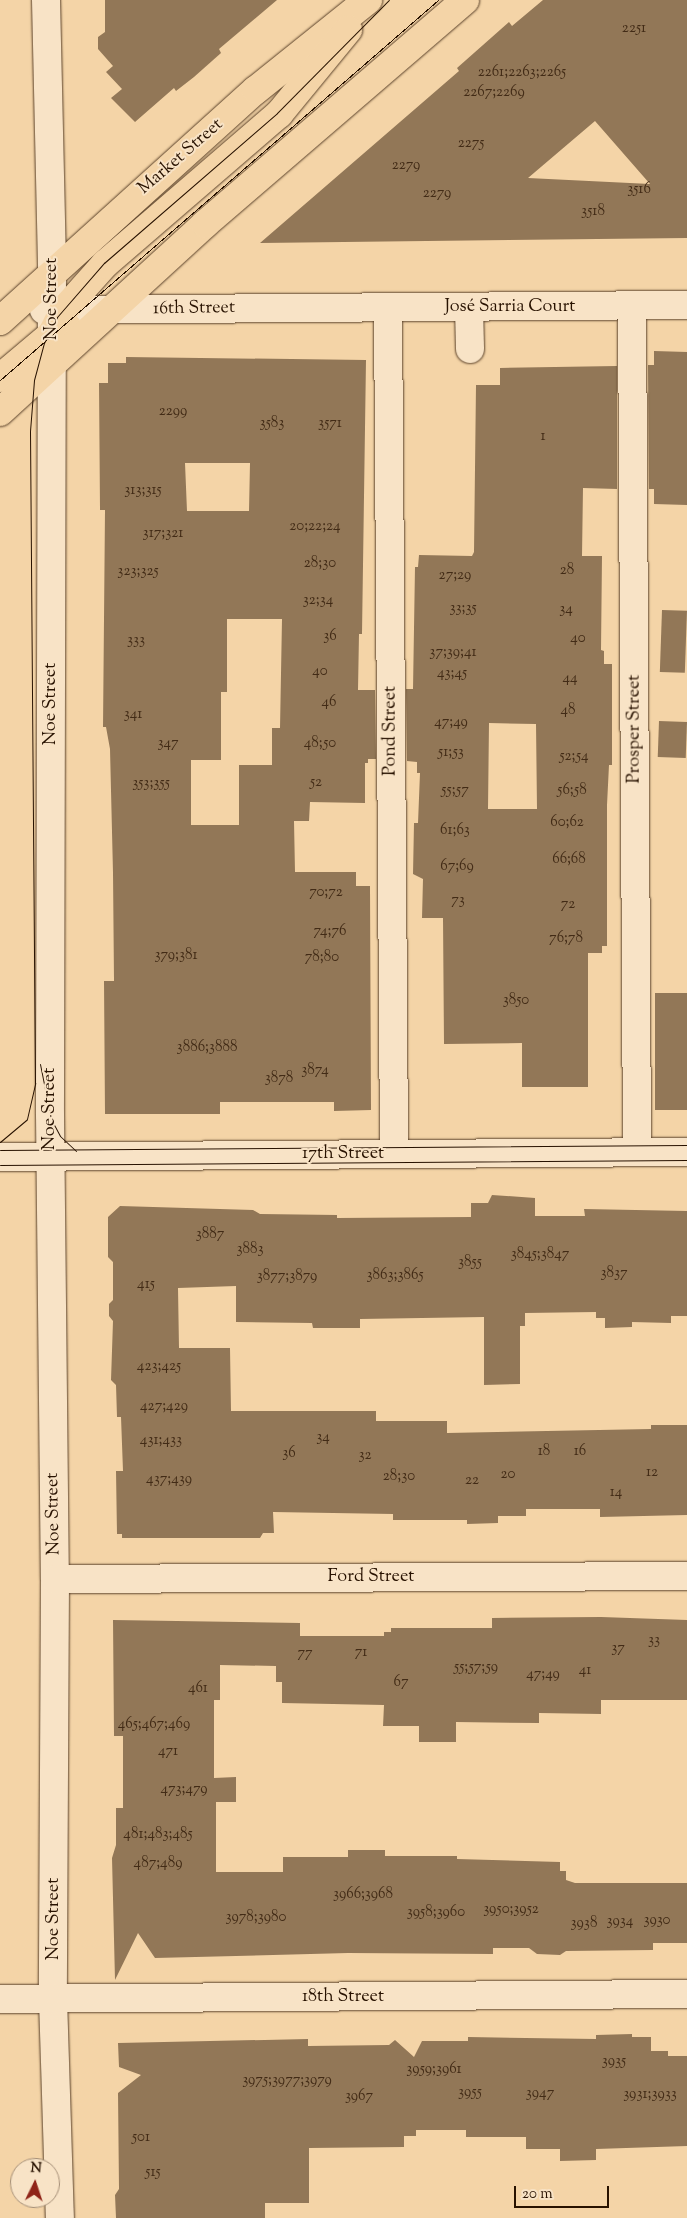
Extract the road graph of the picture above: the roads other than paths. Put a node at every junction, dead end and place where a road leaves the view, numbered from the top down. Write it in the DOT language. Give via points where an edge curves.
graph roads {
  1 [pos="46,0"];
  2 [pos="368,0"];
  3 [pos="372,0"];
  4 [pos="455,3"];
  5 [pos="52,274"];
  6 [pos="632,306"];
  7 [pos="687,306"];
  8 [pos="469,307"];
  9 [pos="388,308"];
  10 [pos="111,310"];
  11 [pos="4,313"];
  12 [pos="55,318"];
  13 [pos="470,349"];
  14 [pos="51,365"];
  15 [pos="0,378"];
  16 [pos="0,412"];
  17 [pos="637,1152"];
  18 [pos="687,1152"];
  19 [pos="394,1154"];
  20 [pos="50,1156"];
  21 [pos="0,1157"];
  22 [pos="687,1576"];
  23 [pos="55,1579"];
  24 [pos="687,1994"];
  25 [pos="0,1999"];
  26 [pos="53,1999"];
  27 [pos="60,2218"];
  1 -- 5 [label="street, Noe Street"];
  2 -- 5 [label="main road, Market Street" via="249,96"];
  3 -- 12 [label="main road" via="279,114 105,264"];
  4 -- 10 [label="main road"];
  5 -- 11 [label="main road, Market Street"];
  5 -- 12 [label="street, Noe Street"];
  6 -- 7 [label="street"];
  6 -- 8 [label="street, José Sarria Court"];
  6 -- 17 [label="street, Prosper Street"];
  8 -- 9 [label="street, José Sarria Court"];
  8 -- 13 [label="street"];
  9 -- 10 [label="street, 16th Street"];
  9 -- 19 [label="street, Pond Street" via="398,495 383,847"];
  10 -- 12 [label="main road"];
  10 -- 14 [label="main road"];
  11 -- 12 [label="street"];
  12 -- 14 [label="street, Noe Street"];
  12 -- 15 [label="main road"];
  14 -- 16 [label="main road"];
  14 -- 20 [label="street, Noe Street"];
  17 -- 18 [label="street, 17th Street"];
  17 -- 19 [label="street, 17th Street"];
  19 -- 20 [label="street, 17th Street"];
  20 -- 21 [label="street, 17th Street"];
  20 -- 23 [label="street, Noe Street"];
  22 -- 23 [label="street, Ford Street"];
  23 -- 26 [label="street, Noe Street"];
  24 -- 26 [label="street, 18th Street"];
  25 -- 26 [label="street, 18th Street"];
  26 -- 27 [label="street, Noe Street"];
}
